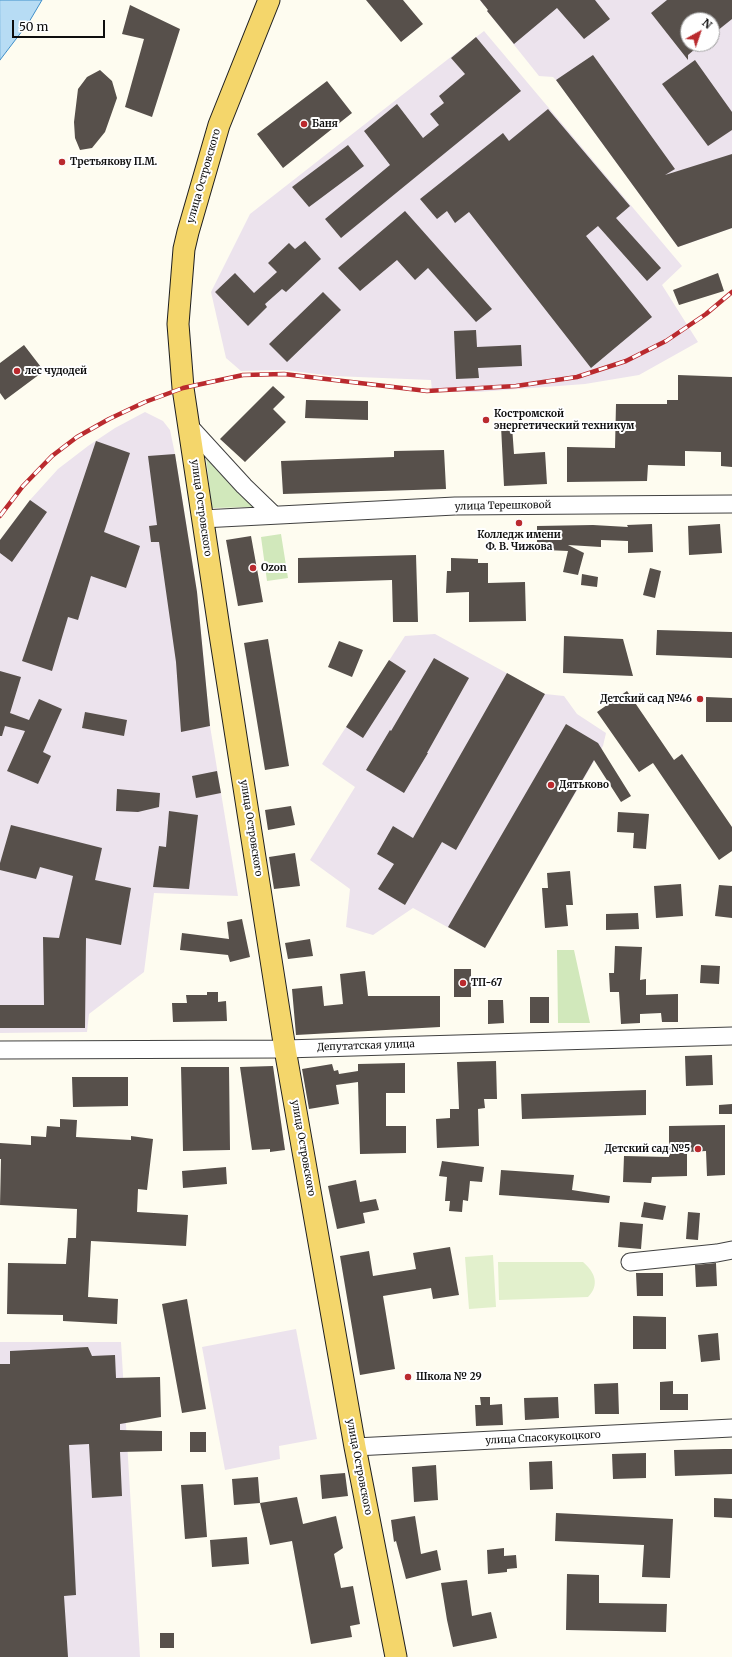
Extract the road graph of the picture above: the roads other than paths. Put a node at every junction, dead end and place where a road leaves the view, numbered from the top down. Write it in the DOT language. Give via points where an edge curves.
graph roads {
  1 [pos="269,3"];
  2 [pos="190,427"];
  3 [pos="732,504"];
  4 [pos="274,515"];
  5 [pos="202,518"];
  6 [pos="732,1036"];
  7 [pos="285,1049"];
  8 [pos="0,1050"];
  9 [pos="732,1250"];
  10 [pos="630,1262"];
  11 [pos="732,1428"];
  12 [pos="355,1447"];
  13 [pos="396,1657"];
  1 -- 2 [label="main road, улица Островского" via="219,125 184,249 178,324 183,388"];
  2 -- 4 [label="street"];
  2 -- 5 [label="main road, улица Островского"];
  3 -- 4 [label="street, улица Терешковой" via="455,506"];
  4 -- 5 [label="street, улица Терешковой"];
  5 -- 7 [label="main road, улица Островского"];
  6 -- 7 [label="street, Депутатская улица"];
  7 -- 8 [label="street, Депутатская улица"];
  7 -- 12 [label="main road, улица Островского"];
  9 -- 10 [label="street"];
  11 -- 12 [label="street, улица Спасокукоцкого"];
  12 -- 13 [label="main road, улица Островского"];
}
